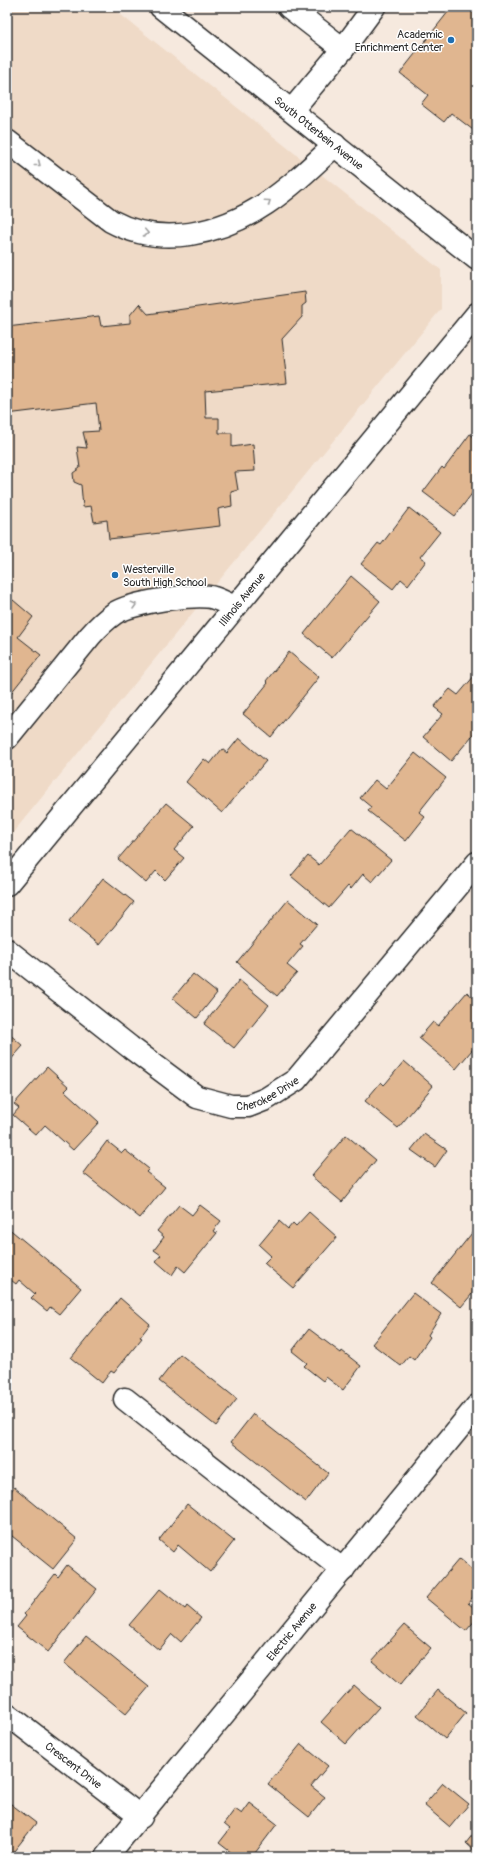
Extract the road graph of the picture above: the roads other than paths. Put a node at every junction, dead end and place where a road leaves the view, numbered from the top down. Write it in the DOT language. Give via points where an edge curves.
graph roads {
  1 [pos="161,7"];
  2 [pos="289,7"];
  3 [pos="374,7"];
  4 [pos="343,49"];
  5 [pos="292,110"];
  6 [pos="7,140"];
  7 [pos="335,145"];
  8 [pos="477,259"];
  9 [pos="477,314"];
  10 [pos="234,607"];
  11 [pos="7,738"];
  12 [pos="477,863"];
  13 [pos="7,884"];
  14 [pos="7,950"];
  15 [pos="125,1399"];
  16 [pos="477,1406"];
  17 [pos="343,1570"];
  18 [pos="7,1714"];
  19 [pos="141,1817"];
  20 [pos="106,1857"];
  1 -- 5 [label="street, South Otterbein Avenue"];
  2 -- 4 [label="street"];
  3 -- 4 [label="street"];
  4 -- 5 [label="street"];
  5 -- 7 [label="street, South Otterbein Avenue"];
  6 -- 7 [label="street, one-way" via="117,224 148,234 178,236 207,232 239,220 281,193"];
  7 -- 8 [label="street, South Otterbein Avenue"];
  9 -- 10 [label="street, Illinois Avenue"];
  11 -- 10 [label="street, one-way" via="101,624 115,613 134,605 189,597 214,598"];
  10 -- 13 [label="street, Illinois Avenue"];
  12 -- 14 [label="street, Cherokee Drive" via="296,1080 266,1099 248,1106 231,1106 197,1097"];
  15 -- 17 [label="street"];
  16 -- 17 [label="street, Electric Avenue"];
  17 -- 19 [label="street, Electric Avenue"];
  18 -- 19 [label="street, Crescent Drive"];
  19 -- 20 [label="street, Electric Avenue"];
}
